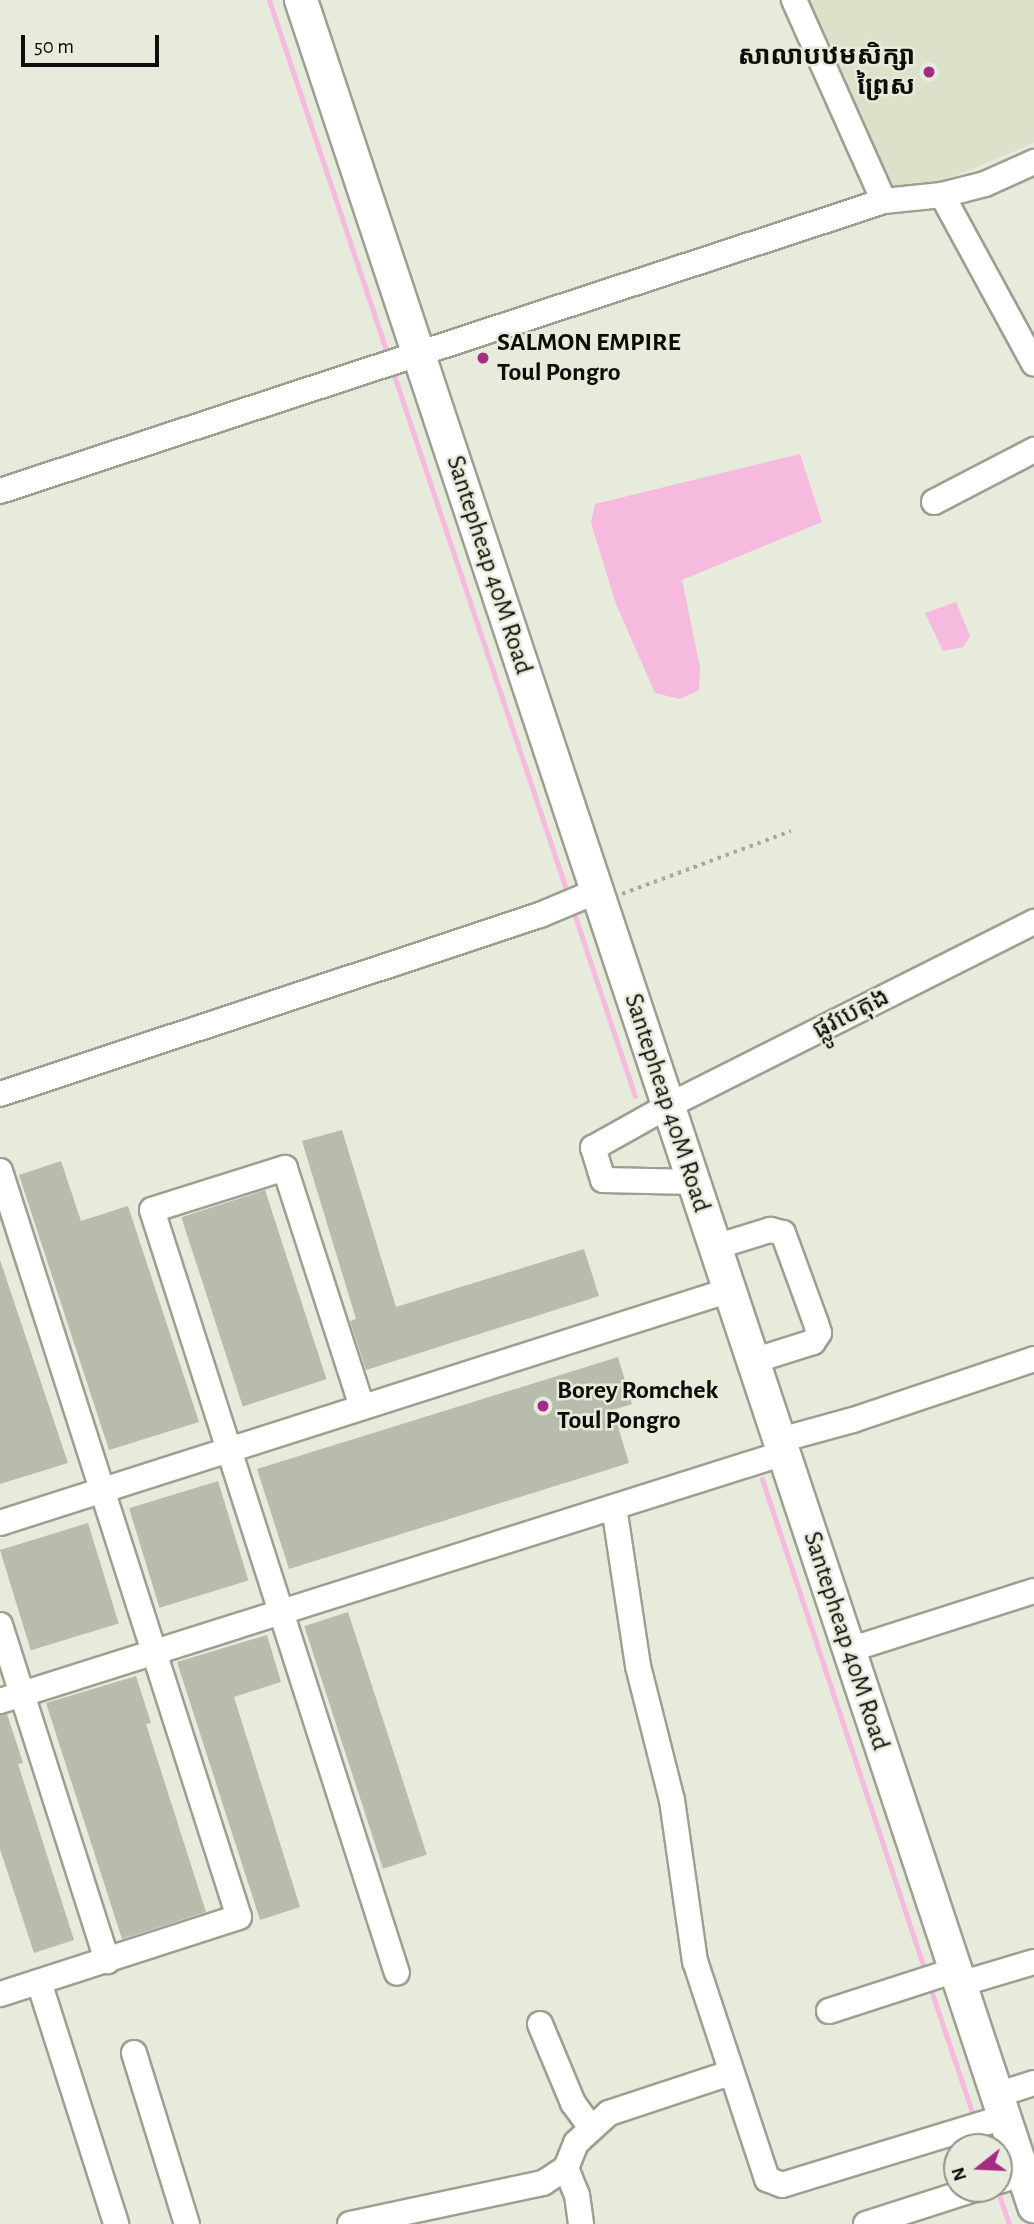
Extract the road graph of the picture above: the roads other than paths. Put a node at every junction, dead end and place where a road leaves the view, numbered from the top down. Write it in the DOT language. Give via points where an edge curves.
graph roads {
  1 [pos="301,0"];
  2 [pos="794,0"];
  3 [pos="1034,162"];
  4 [pos="942,195"];
  5 [pos="884,201"];
  6 [pos="409,356"];
  7 [pos="1034,365"];
  8 [pos="1034,450"];
  9 [pos="0,491"];
  10 [pos="933,502"];
  11 [pos="593,898"];
  12 [pos="1034,922"];
  13 [pos="0,1094"];
  14 [pos="668,1106"];
  15 [pos="0,1171"];
  16 [pos="694,1182"];
  17 [pos="715,1247"];
  18 [pos="730,1290"];
  19 [pos="1034,1359"];
  20 [pos="753,1361"];
  21 [pos="362,1407"];
  22 [pos="782,1447"];
  23 [pos="229,1450"];
  24 [pos="103,1490"];
  25 [pos="614,1507"];
  26 [pos="0,1522"];
  27 [pos="1034,1591"];
  28 [pos="281,1612"];
  29 [pos="0,1625"];
  30 [pos="849,1650"];
  31 [pos="155,1652"];
  32 [pos="11,1697"];
  33 [pos="107,1961"];
  34 [pos="1034,1962"];
  35 [pos="397,1973"];
  36 [pos="955,1975"];
  37 [pos="39,1982"];
  38 [pos="0,1994"];
  39 [pos="829,2011"];
  40 [pos="540,2024"];
  41 [pos="134,2053"];
  42 [pos="730,2073"];
  43 [pos="1034,2083"];
  44 [pos="997,2111"];
  45 [pos="590,2126"];
  46 [pos="1001,2133"];
  47 [pos="566,2168"];
  48 [pos="1013,2181"];
  49 [pos="943,2199"];
  50 [pos="1034,2206"];
  51 [pos="116,2224"];
  52 [pos="187,2224"];
  53 [pos="350,2224"];
  54 [pos="581,2224"];
  55 [pos="866,2224"];
  1 -- 6 [label="main road, Santepheap 40M Road"];
  2 -- 5 [label="street"];
  3 -- 4 [label="street" via="985,184"];
  4 -- 5 [label="street"];
  4 -- 7 [label="street"];
  5 -- 6 [label="street"];
  6 -- 9 [label="street"];
  6 -- 11 [label="main road, Santepheap 40M Road"];
  8 -- 10 [label="street"];
  11 -- 13 [label="street"];
  11 -- 14 [label="main road, Santepheap 40M Road"];
  12 -- 14 [label="street, ផ្លូវបេតុង"];
  14 -- 16 [label="main road, Santepheap 40M Road"];
  14 -- 16 [label="street, ផ្លូវបេតុង" via="593,1149 603,1180"];
  15 -- 24 [label="street"];
  16 -- 17 [label="main road, Santepheap 40M Road"];
  17 -- 18 [label="main road, Santepheap 40M Road"];
  17 -- 20 [label="street" via="771,1230 783,1233 816,1323 819,1334 813,1342"];
  18 -- 20 [label="main road, Santepheap 40M Road"];
  18 -- 21 [label="street"];
  19 -- 22 [label="street"];
  20 -- 22 [label="main road, Santepheap 40M Road"];
  21 -- 23 [label="street"];
  21 -- 23 [label="street" via="285,1168 152,1210"];
  22 -- 25 [label="street"];
  22 -- 30 [label="main road, Santepheap 40M Road"];
  23 -- 24 [label="street"];
  23 -- 28 [label="street"];
  24 -- 26 [label="street"];
  24 -- 31 [label="street"];
  25 -- 28 [label="street"];
  25 -- 42 [label="street" via="638,1666 672,1800 695,1961"];
  27 -- 30 [label="street"];
  28 -- 31 [label="street"];
  28 -- 35 [label="street"];
  29 -- 32 [label="street"];
  30 -- 36 [label="main road, Santepheap 40M Road"];
  31 -- 32 [label="street"];
  31 -- 33 [label="street" via="239,1917"];
  32 -- 33 [label="street"];
  33 -- 37 [label="street"];
  34 -- 36 [label="street"];
  36 -- 39 [label="street"];
  36 -- 44 [label="main road, Santepheap 40M Road"];
  37 -- 38 [label="street"];
  37 -- 51 [label="street"];
  40 -- 45 [label="street" via="573,2103"];
  41 -- 52 [label="street"];
  42 -- 44 [label="street" via="767,2179 774,2184 964,2130"];
  42 -- 45 [label="street" via="621,2108"];
  43 -- 44 [label="street"];
  44 -- 46 [label="main road, Santepheap 40M Road"];
  45 -- 47 [label="street" via="576,2143"];
  47 -- 53 [label="street" via="542,2183"];
  47 -- 54 [label="street" via="575,2186"];
  48 -- 50 [label="main road, Santepheap 40M Road"];
  49 -- 55 [label="street"];
}
